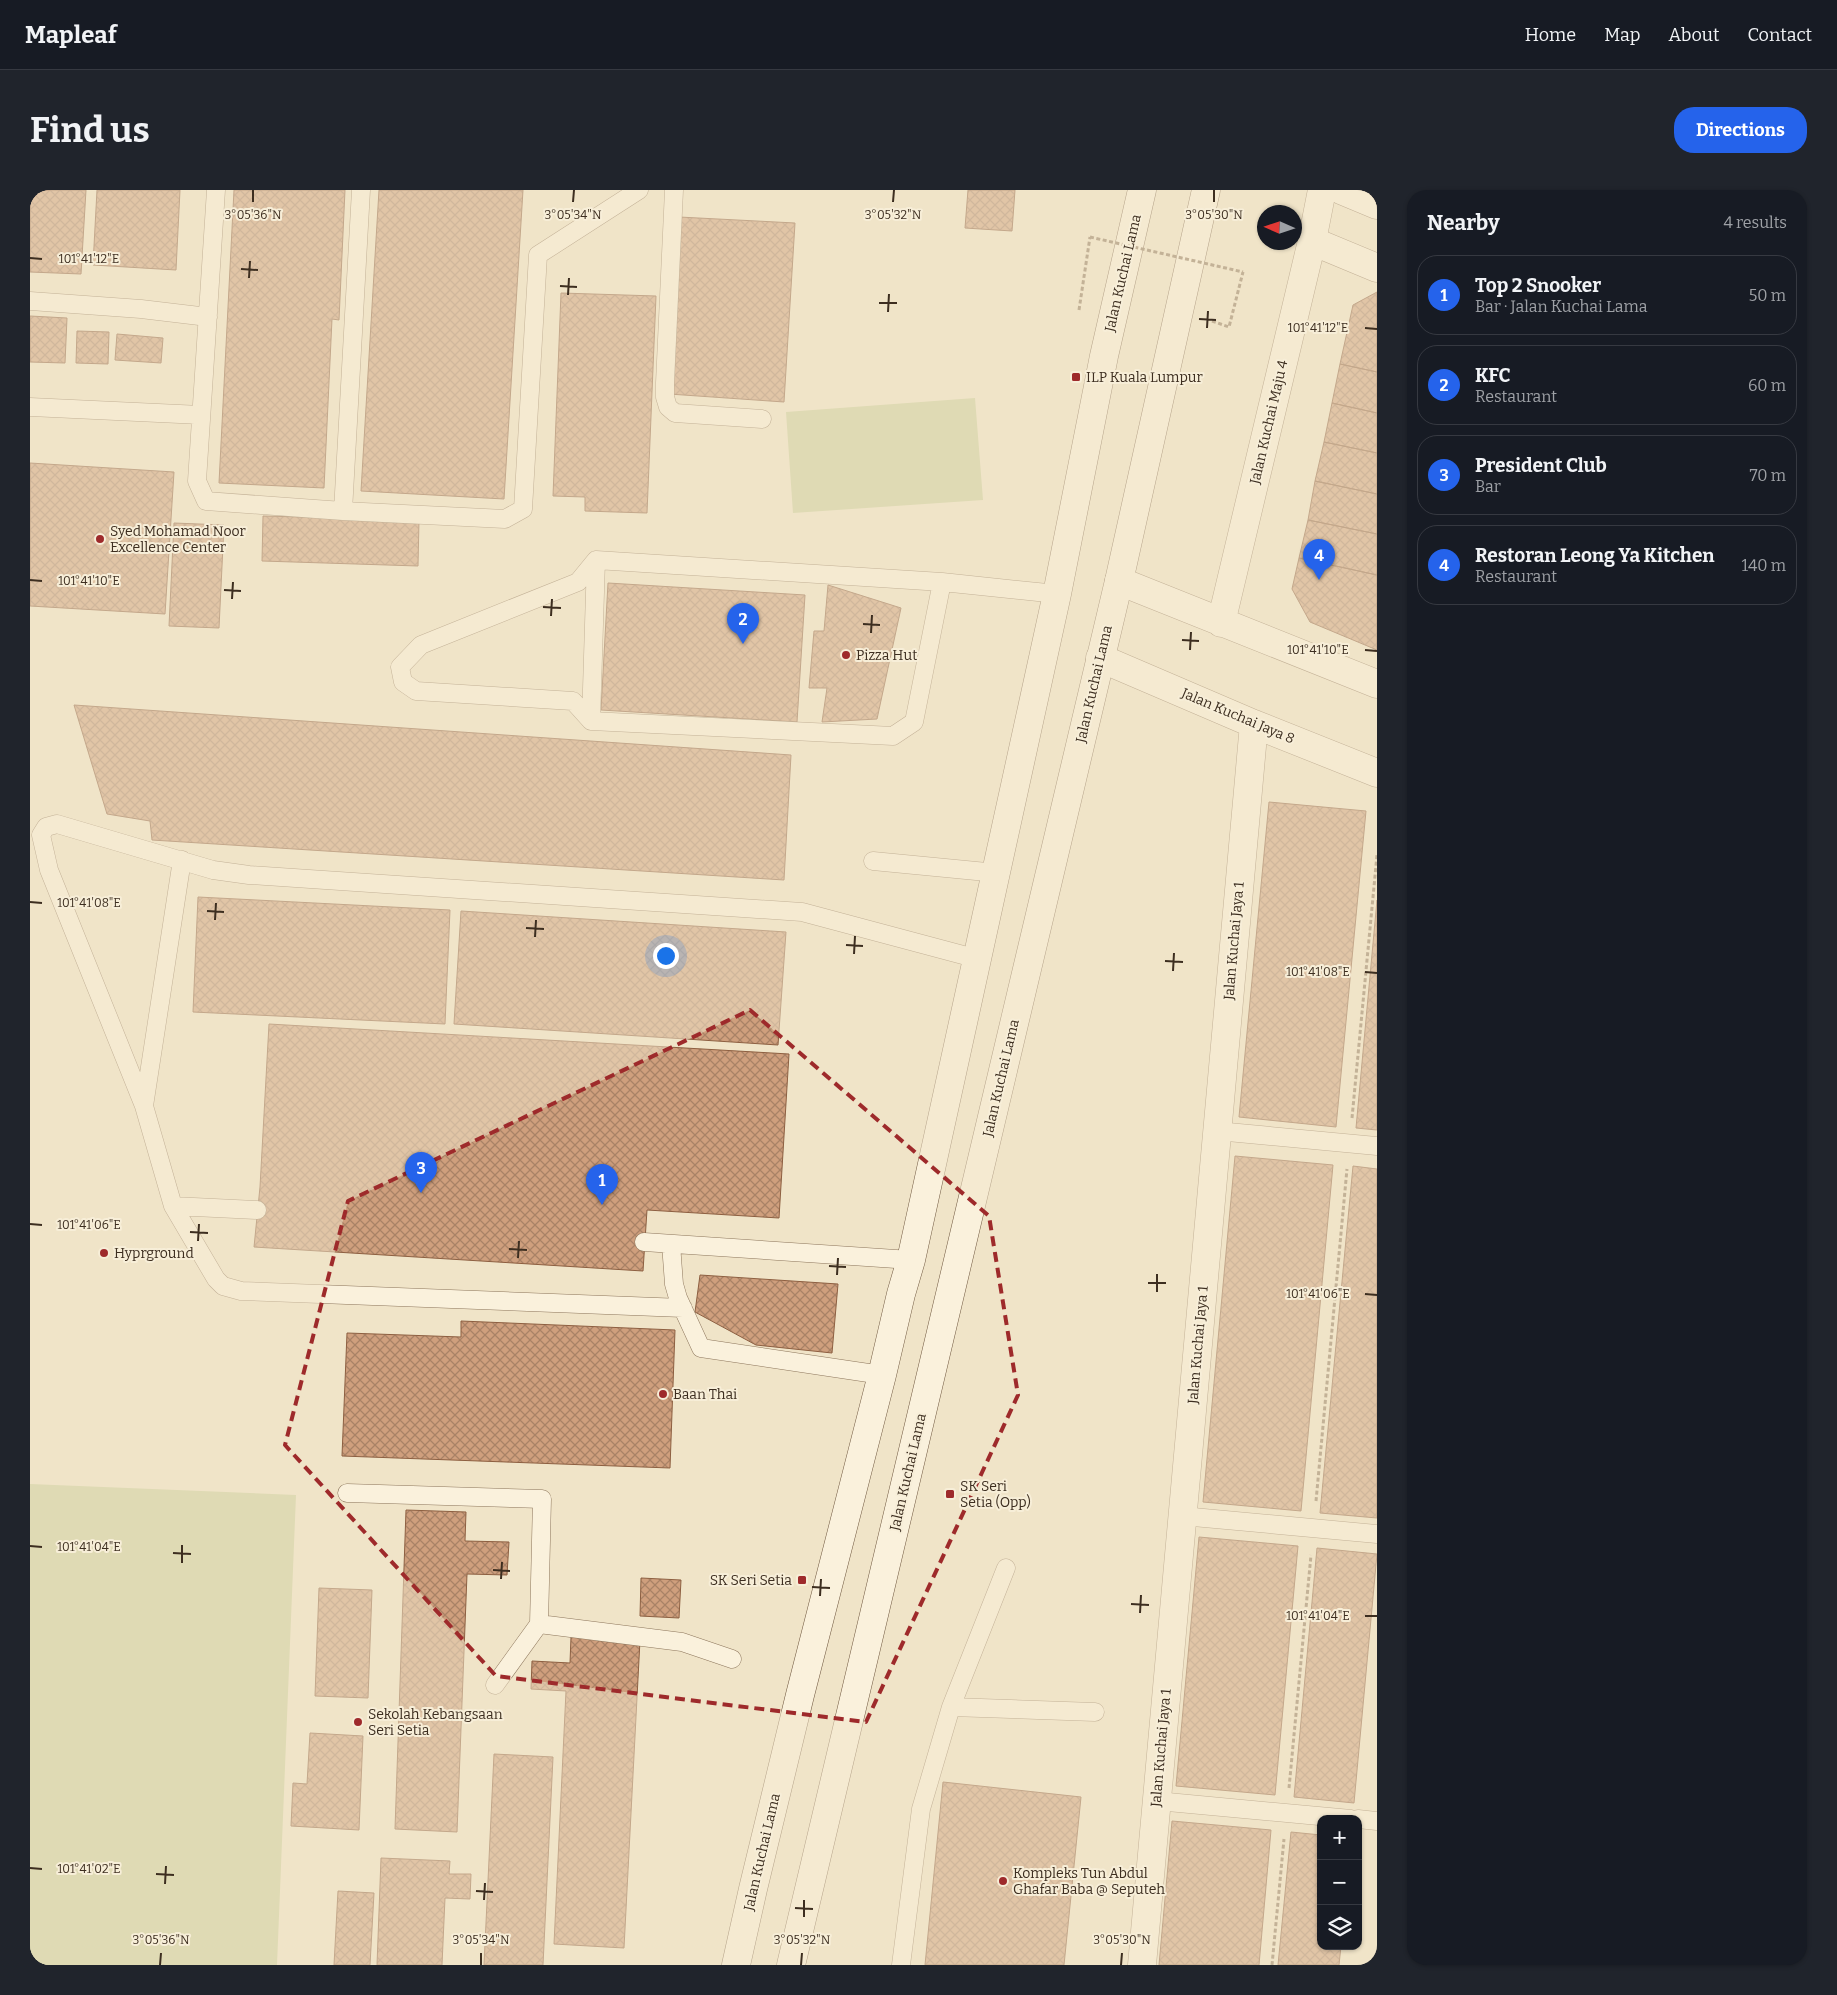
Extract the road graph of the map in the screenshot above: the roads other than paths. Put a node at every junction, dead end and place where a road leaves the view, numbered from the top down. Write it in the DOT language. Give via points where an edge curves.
graph roads {
  1 [pos="216,190"];
  2 [pos="361,190"];
  3 [pos="640,190"];
  4 [pos="674,190"];
  5 [pos="1142,190"];
  6 [pos="1206,190"];
  7 [pos="1322,190"];
  8 [pos="1341,190"];
  9 [pos="1377,204"];
  10 [pos="1312,241"];
  11 [pos="1377,268"];
  12 [pos="30,301"];
  13 [pos="208,317"];
  14 [pos="30,407"];
  15 [pos="202,415"];
  16 [pos="762,419"];
  17 [pos="343,511"];
  18 [pos="596,560"];
  19 [pos="1119,581"];
  20 [pos="942,582"];
  21 [pos="1058,594"];
  22 [pos="1221,623"];
  23 [pos="1100,658"];
  24 [pos="1377,684"];
  25 [pos="591,721"];
  26 [pos="1254,724"];
  27 [pos="1377,773"];
  28 [pos="182,860"];
  29 [pos="873,861"];
  30 [pos="997,873"];
  31 [pos="978,959"];
  32 [pos="144,1106"];
  33 [pos="1217,1131"];
  34 [pos="1377,1146"];
  35 [pos="173,1206"];
  36 [pos="257,1210"];
  37 [pos="644,1242"];
  38 [pos="671,1244"];
  39 [pos="911,1260"];
  40 [pos="683,1308"];
  41 [pos="882,1375"];
  42 [pos="347,1493"];
  43 [pos="1182,1516"];
  44 [pos="1377,1534"];
  45 [pos="1006,1568"];
  46 [pos="539,1624"];
  47 [pos="732,1659"];
  48 [pos="495,1685"];
  49 [pos="951,1707"];
  50 [pos="1095,1712"];
  51 [pos="1157,1801"];
  52 [pos="1317,1816"];
  53 [pos="1362,1819"];
  54 [pos="1377,1821"];
  55 [pos="736,1965"];
  56 [pos="791,1965"];
  57 [pos="901,1965"];
  58 [pos="1142,1965"];
  1 -- 13 [label="lane"];
  2 -- 17 [label="lane"];
  3 -- 17 [label="lane" via="538,255 524,509 505,519"];
  4 -- 16 [label="lane" via="665,383 668,407 676,413 689,415"];
  5 -- 21 [label="main road, Jalan Kuchai Lama" via="1104,356"];
  6 -- 19 [label="main road, Jalan Kuchai Lama"];
  7 -- 10 [label="main road, Jalan Kuchai Maju 4"];
  8 -- 9 [label="main road"];
  10 -- 11 [label="main road"];
  10 -- 22 [label="main road, Jalan Kuchai Maju 4"];
  12 -- 13 [label="lane"];
  13 -- 15 [label="lane"];
  14 -- 15 [label="lane"];
  15 -- 17 [label="lane" via="197,481 206,501"];
  18 -- 20 [label="lane"];
  18 -- 25 [label="lane"];
  18 -- 25 [label="lane" via="578,582 421,645 400,667 403,682 416,691 573,701"];
  19 -- 22 [label="main road"];
  19 -- 23 [label="main road, Jalan Kuchai Lama"];
  20 -- 21 [label="lane"];
  20 -- 25 [label="lane" via="914,722 893,736"];
  21 -- 30 [label="main road, Jalan Kuchai Lama"];
  22 -- 24 [label="main road"];
  23 -- 26 [label="main road, Jalan Kuchai Jaya 8"];
  23 -- 56 [label="main road, Jalan Kuchai Lama"];
  26 -- 27 [label="main road, Jalan Kuchai Jaya 8"];
  26 -- 33 [label="main road, Jalan Kuchai Jaya 1"];
  28 -- 31 [label="lane" via="213,870 250,875 802,912"];
  28 -- 32 [label="lane"];
  28 -- 32 [label="lane" via="57,824 46,827 41,835 48,870"];
  29 -- 30 [label="lane"];
  30 -- 31 [label="main road, Jalan Kuchai Lama"];
  31 -- 39 [label="main road, Jalan Kuchai Lama"];
  32 -- 35 [label="lane"];
  33 -- 34 [label="lane"];
  33 -- 43 [label="main road, Jalan Kuchai Jaya 1"];
  35 -- 36 [label="lane"];
  35 -- 40 [label="lane" via="210,1271 223,1286 232,1290"];
  37 -- 38 [label="lane"];
  38 -- 39 [label="lane"];
  38 -- 40 [label="lane" via="674,1284"];
  39 -- 41 [label="main road, Jalan Kuchai Lama"];
  40 -- 41 [label="lane" via="702,1348"];
  41 -- 55 [label="main road, Jalan Kuchai Lama" via="800,1695"];
  42 -- 46 [label="lane" via="542,1499"];
  43 -- 44 [label="lane"];
  43 -- 51 [label="main road, Jalan Kuchai Jaya 1"];
  45 -- 49 [label="lane"];
  46 -- 47 [label="lane" via="682,1642"];
  46 -- 48 [label="lane"];
  49 -- 50 [label="lane"];
  49 -- 57 [label="lane" via="921,1809"];
  51 -- 52 [label="lane"];
  51 -- 58 [label="main road, Jalan Kuchai Jaya 1"];
  53 -- 54 [label="lane"];
}
